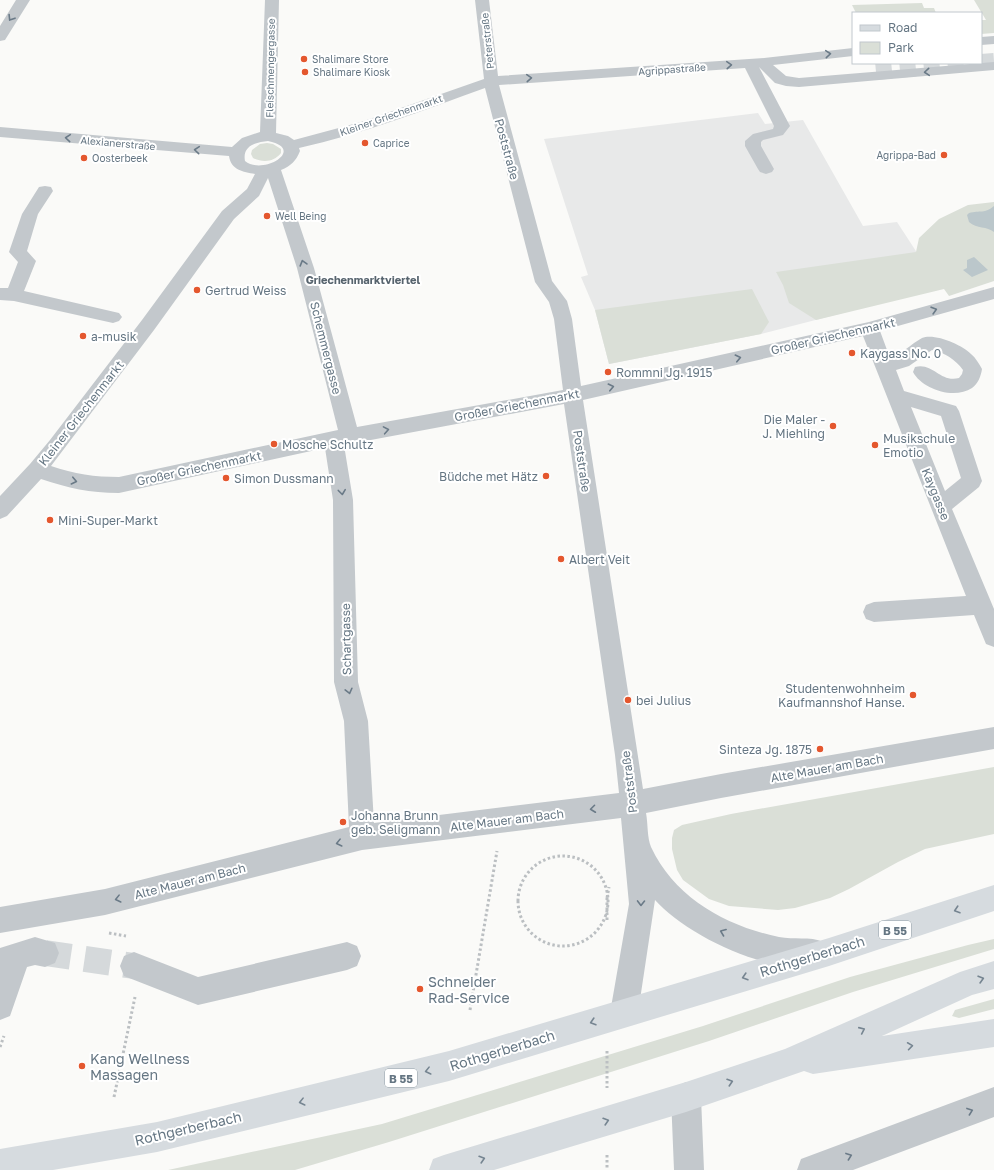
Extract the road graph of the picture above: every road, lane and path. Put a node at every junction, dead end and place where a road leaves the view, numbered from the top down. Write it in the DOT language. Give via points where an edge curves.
graph roads {
  1 [pos="22,0"];
  2 [pos="272,0"];
  3 [pos="482,0"];
  4 [pos="0,36"];
  5 [pos="994,40"];
  6 [pos="982,41"];
  7 [pos="852,52"];
  8 [pos="757,63"];
  9 [pos="994,66"];
  10 [pos="814,78"];
  11 [pos="779,80"];
  12 [pos="491,81"];
  13 [pos="0,132"];
  14 [pos="268,136"];
  15 [pos="291,145"];
  16 [pos="236,152"];
  17 [pos="766,169"];
  18 [pos="269,170"];
  19 [pos="239,179"];
  20 [pos="45,191"];
  21 [pos="228,215"];
  22 [pos="994,293"];
  23 [pos="7,295"];
  24 [pos="914,316"];
  25 [pos="113,317"];
  26 [pos="869,328"];
  27 [pos="929,343"];
  28 [pos="885,368"];
  29 [pos="922,372"];
  30 [pos="573,396"];
  31 [pos="897,396"];
  32 [pos="341,438"];
  33 [pos="37,470"];
  34 [pos="941,506"];
  35 [pos="0,510"];
  36 [pos="981,605"];
  37 [pos="874,612"];
  38 [pos="994,636"];
  39 [pos="994,738"];
  40 [pos="632,804"];
  41 [pos="502,820"];
  42 [pos="362,837"];
  43 [pos="638,851"];
  44 [pos="610,883"];
  45 [pos="994,898"];
  46 [pos="0,920"];
  47 [pos="607,926"];
  48 [pos="829,952"];
  49 [pos="45,953"];
  50 [pos="347,956"];
  51 [pos="8,960"];
  52 [pos="137,968"];
  53 [pos="994,975"];
  54 [pos="0,1006"];
  55 [pos="470,1010"];
  56 [pos="624,1013"];
  57 [pos="994,1033"];
  58 [pos="607,1044"];
  59 [pos="788,1063"];
  60 [pos="607,1091"];
  61 [pos="114,1097"];
  62 [pos="686,1097"];
  63 [pos="994,1102"];
  64 [pos="607,1146"];
  65 [pos="0,1164"];
  66 [pos="444,1170"];
  67 [pos="607,1170"];
  68 [pos="689,1170"];
  69 [pos="812,1170"];
  1 -- 4 [label="street, one-way"];
  2 -- 14 [label="street, Fleischmengergasse"];
  3 -- 12 [label="street, Peterstraße"];
  5 -- 6 [label="street"];
  8 -- 7 [label="street, Agrippastraße, one-way"];
  8 -- 11 [label="street"];
  12 -- 8 [label="street, Agrippastraße, one-way"];
  8 -- 17 [label="street" via="782,126 778,132 758,137 754,141 753,146"];
  9 -- 11 [label="street, one-way" via="816,82 789,83"];
  10 -- 11 [label="street"];
  12 -- 15 [label="street, Kleiner Griechenmarkt" via="366,124"];
  12 -- 30 [label="street, Poststraße" via="502,131 544,282 558,301 563,319"];
  16 -- 13 [label="street, Alexianerstraße, one-way"];
  14 -- 15 [label="street" via="282,138"];
  14 -- 16 [label="street" via="248,140 240,145"];
  15 -- 18 [label="street" via="292,156 288,161"];
  16 -- 19 [label="street"];
  18 -- 19 [label="street" via="253,170"];
  18 -- 21 [label="street, Kleiner Griechenmarkt" via="253,192"];
  32 -- 18 [label="street, Schemmergasse, one-way" via="312,291 286,204"];
  19 -- 21 [label="street, Kleiner Griechenmarkt"];
  20 -- 23 [label="street" via="30,214 18,252 27,261"];
  21 -- 33 [label="street, Kleiner Griechenmarkt"];
  24 -- 22 [label="street, Großer Griechenmarkt, one-way"];
  23 -- 25 [label="street"];
  24 -- 26 [label="street, Großer Griechenmarkt"];
  24 -- 27 [label="street"];
  26 -- 28 [label="street, Kaygasse"];
  30 -- 26 [label="street, Großer Griechenmarkt, one-way"];
  27 -- 28 [label="street" via="902,361"];
  27 -- 29 [label="street" via="955,351 968,361 973,369 970,378 962,384 951,386 933,380"];
  28 -- 31 [label="street, Kaygasse"];
  32 -- 30 [label="street, Großer Griechenmarkt, one-way"];
  30 -- 40 [label="street, Poststraße" via="627,755"];
  31 -- 34 [label="street, Kaygasse"];
  31 -- 34 [label="street" via="949,411 972,481"];
  33 -- 32 [label="street, Großer Griechenmarkt, one-way" via="72,481 95,485 120,485"];
  32 -- 42 [label="street, Schartgasse, one-way" via="337,456 343,500 346,682 356,721"];
  33 -- 35 [label="street, Kleiner Griechenmarkt"];
  34 -- 36 [label="street, Kaygasse"];
  36 -- 37 [label="street"];
  36 -- 38 [label="street, Kaygasse"];
  39 -- 40 [label="street, Alte Mauer am Bach"];
  40 -- 41 [label="street, Alte Mauer am Bach, one-way"];
  40 -- 43 [label="street, Poststraße"];
  41 -- 42 [label="street, Alte Mauer am Bach"];
  41 -- 55 [label="path"];
  42 -- 46 [label="street, Alte Mauer am Bach, one-way" via="105,902"];
  48 -- 43 [label="street, Poststraße, one-way" via="781,951 710,927 686,912 662,887"];
  43 -- 56 [label="street, Poststraße, one-way" via="642,904"];
  44 -- 47 [label="path" via="604,919 595,933 583,943 571,947 548,945 536,937 524,923 519,903 520,892 530,869 540,860 562,854 568,855 588,862 606,888"];
  45 -- 48 [label="main road, Rothgerberbach / B 55, one-way"];
  48 -- 56 [label="main road, Rothgerberbach / B 55, one-way"];
  49 -- 51 [label="street" via="35,951"];
  50 -- 52 [label="street" via="198,991"];
  51 -- 54 [label="street"];
  52 -- 61 [label="path"];
  59 -- 53 [label="main road, one-way" via="946,992"];
  56 -- 65 [label="main road, Rothgerberbach / B 55, one-way" via="442,1068 157,1137"];
  59 -- 57 [label="main road, one-way"];
  58 -- 60 [label="path"];
  62 -- 59 [label="main road, one-way"];
  66 -- 62 [label="main road, one-way"];
  62 -- 68 [label="street"];
  69 -- 63 [label="street, one-way"];
  64 -- 67 [label="path"];
}
